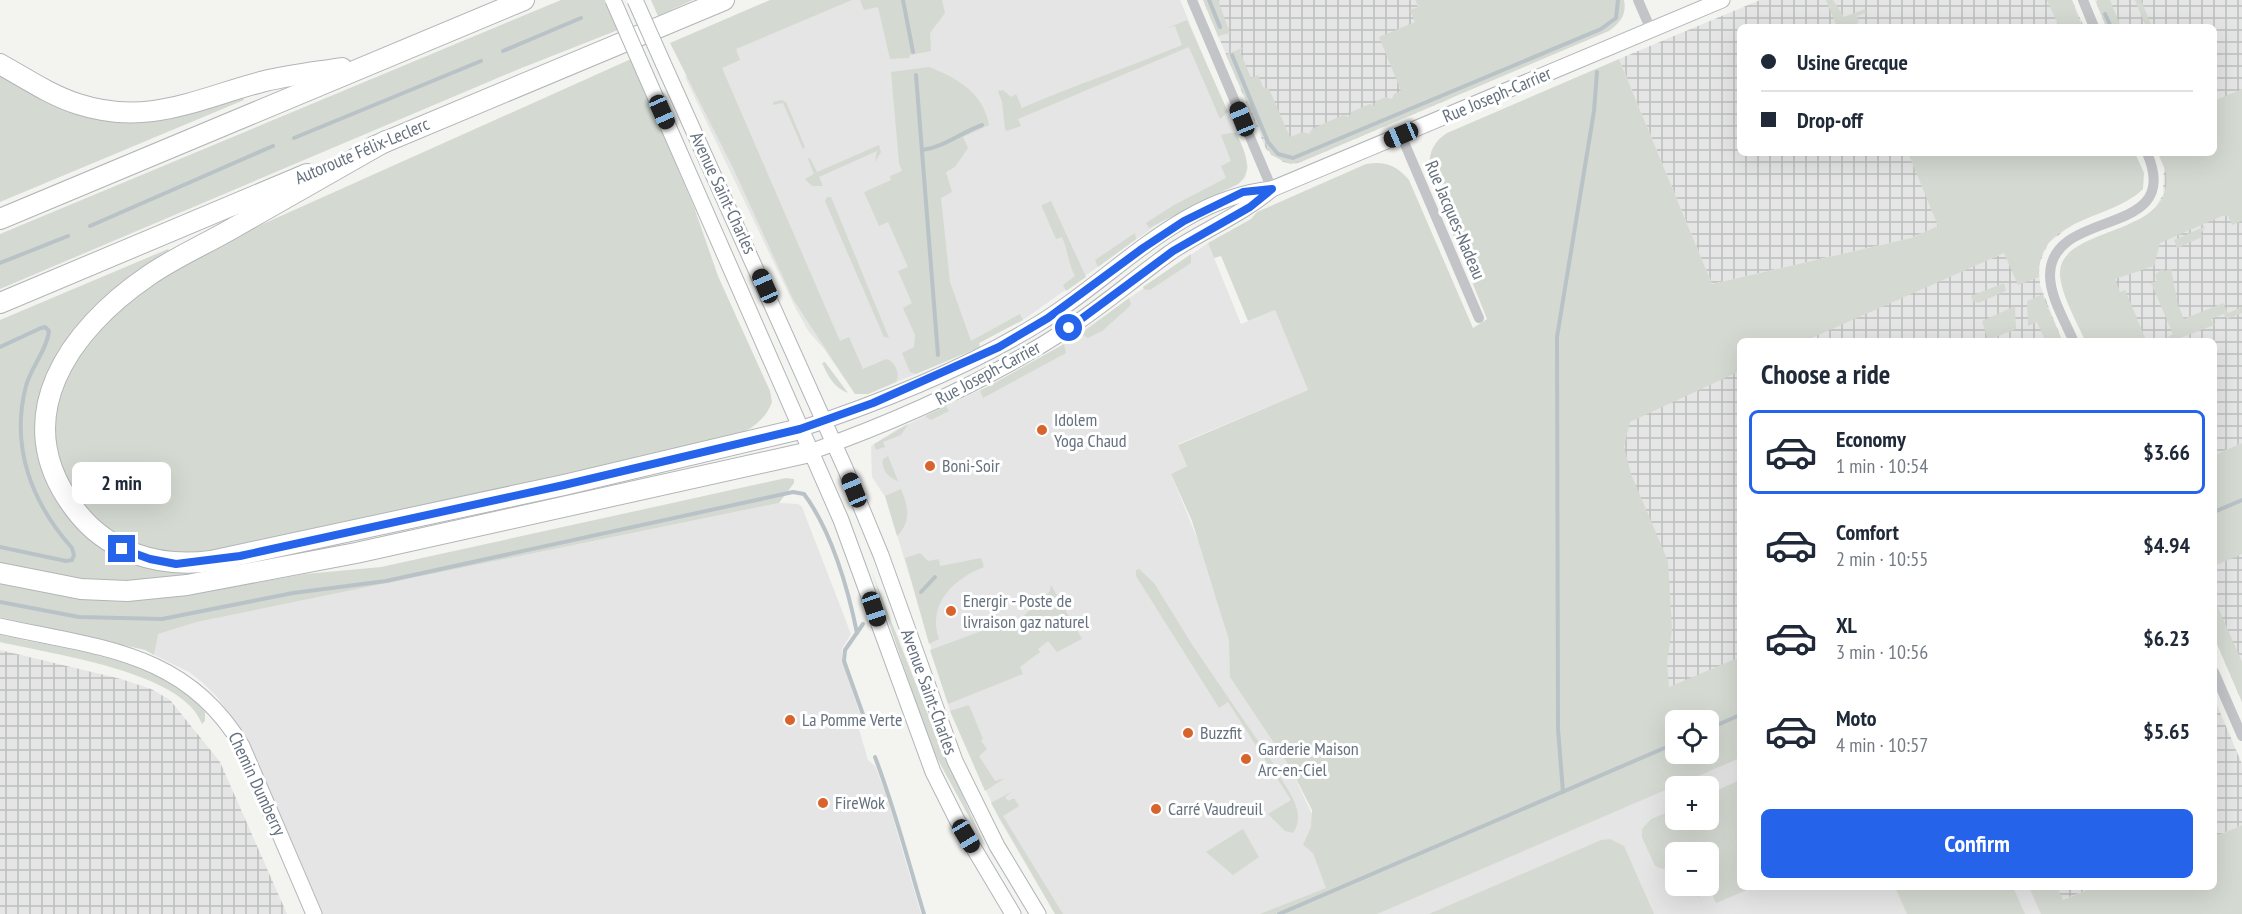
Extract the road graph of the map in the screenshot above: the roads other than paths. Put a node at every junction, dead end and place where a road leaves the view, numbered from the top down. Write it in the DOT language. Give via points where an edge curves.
graph roads {
  1 [pos="524,0"];
  2 [pos="613,0"];
  3 [pos="635,0"];
  4 [pos="724,0"];
  5 [pos="1192,0"];
  6 [pos="1638,0"];
  7 [pos="1722,0"];
  8 [pos="2083,0"];
  9 [pos="2093,24"];
  10 [pos="1651,30"];
  11 [pos="378,62"];
  12 [pos="0,64"];
  13 [pos="1401,135"];
  14 [pos="386,141"];
  15 [pos="2148,156"];
  16 [pos="1272,189"];
  17 [pos="0,219"];
  18 [pos="0,303"];
  19 [pos="1479,318"];
  20 [pos="2072,338"];
  21 [pos="825,421"];
  22 [pos="800,429"];
  23 [pos="835,443"];
  24 [pos="810,452"];
  25 [pos="0,573"];
  26 [pos="0,626"];
  27 [pos="2217,679"];
  28 [pos="2242,736"];
  29 [pos="314,914"];
  30 [pos="1013,914"];
  31 [pos="1038,914"];
  1 -- 11 [label="highway"];
  2 -- 22 [label="street, Avenue Saint-Charles, bridge"];
  3 -- 21 [label="street, Avenue Saint-Charles, bridge"];
  4 -- 14 [label="highway, Autoroute Félix-Leclerc"];
  5 -- 16 [label="street"];
  6 -- 10 [label="street"];
  7 -- 10 [label="street, Rue Joseph-Carrier"];
  8 -- 9 [label="street"];
  10 -- 13 [label="street, Rue Joseph-Carrier"];
  11 -- 12 [label="highway" via="266,81 175,109 141,113 107,111 72,102"];
  11 -- 17 [label="highway"];
  13 -- 16 [label="street, Rue Joseph-Carrier"];
  13 -- 19 [label="street, Rue Jacques-Nadeau"];
  14 -- 18 [label="highway, Autoroute Félix-Leclerc"];
  14 -- 22 [label="highway" via="149,275 112,303 71,347 51,389 45,420 48,450 65,496 83,520 109,541 161,562 211,561 564,485"];
  15 -- 20 [label="street" via="2154,182 2146,202 2135,211 2071,238 2053,260 2052,289"];
  16 -- 21 [label="street, Rue Joseph-Carrier" via="1243,192 1184,221 1048,318 999,347"];
  16 -- 23 [label="street, Rue Joseph-Carrier" via="1250,207 1173,251 1081,320 1019,358 934,401"];
  21 -- 22 [label="street, Rue Joseph-Carrier"];
  21 -- 23 [label="street, Avenue Saint-Charles"];
  22 -- 24 [label="street, Avenue Saint-Charles"];
  23 -- 24 [label="street, Rue Joseph-Carrier"];
  23 -- 31 [label="street, Avenue Saint-Charles" via="955,761 990,833"];
  24 -- 25 [label="highway" via="345,556 187,585 92,590"];
  24 -- 30 [label="street, Avenue Saint-Charles" via="851,543 933,772"];
  26 -- 29 [label="street, Chemin Dumberry" via="144,661 179,678 208,700 242,746"];
  27 -- 28 [label="street"];
}
